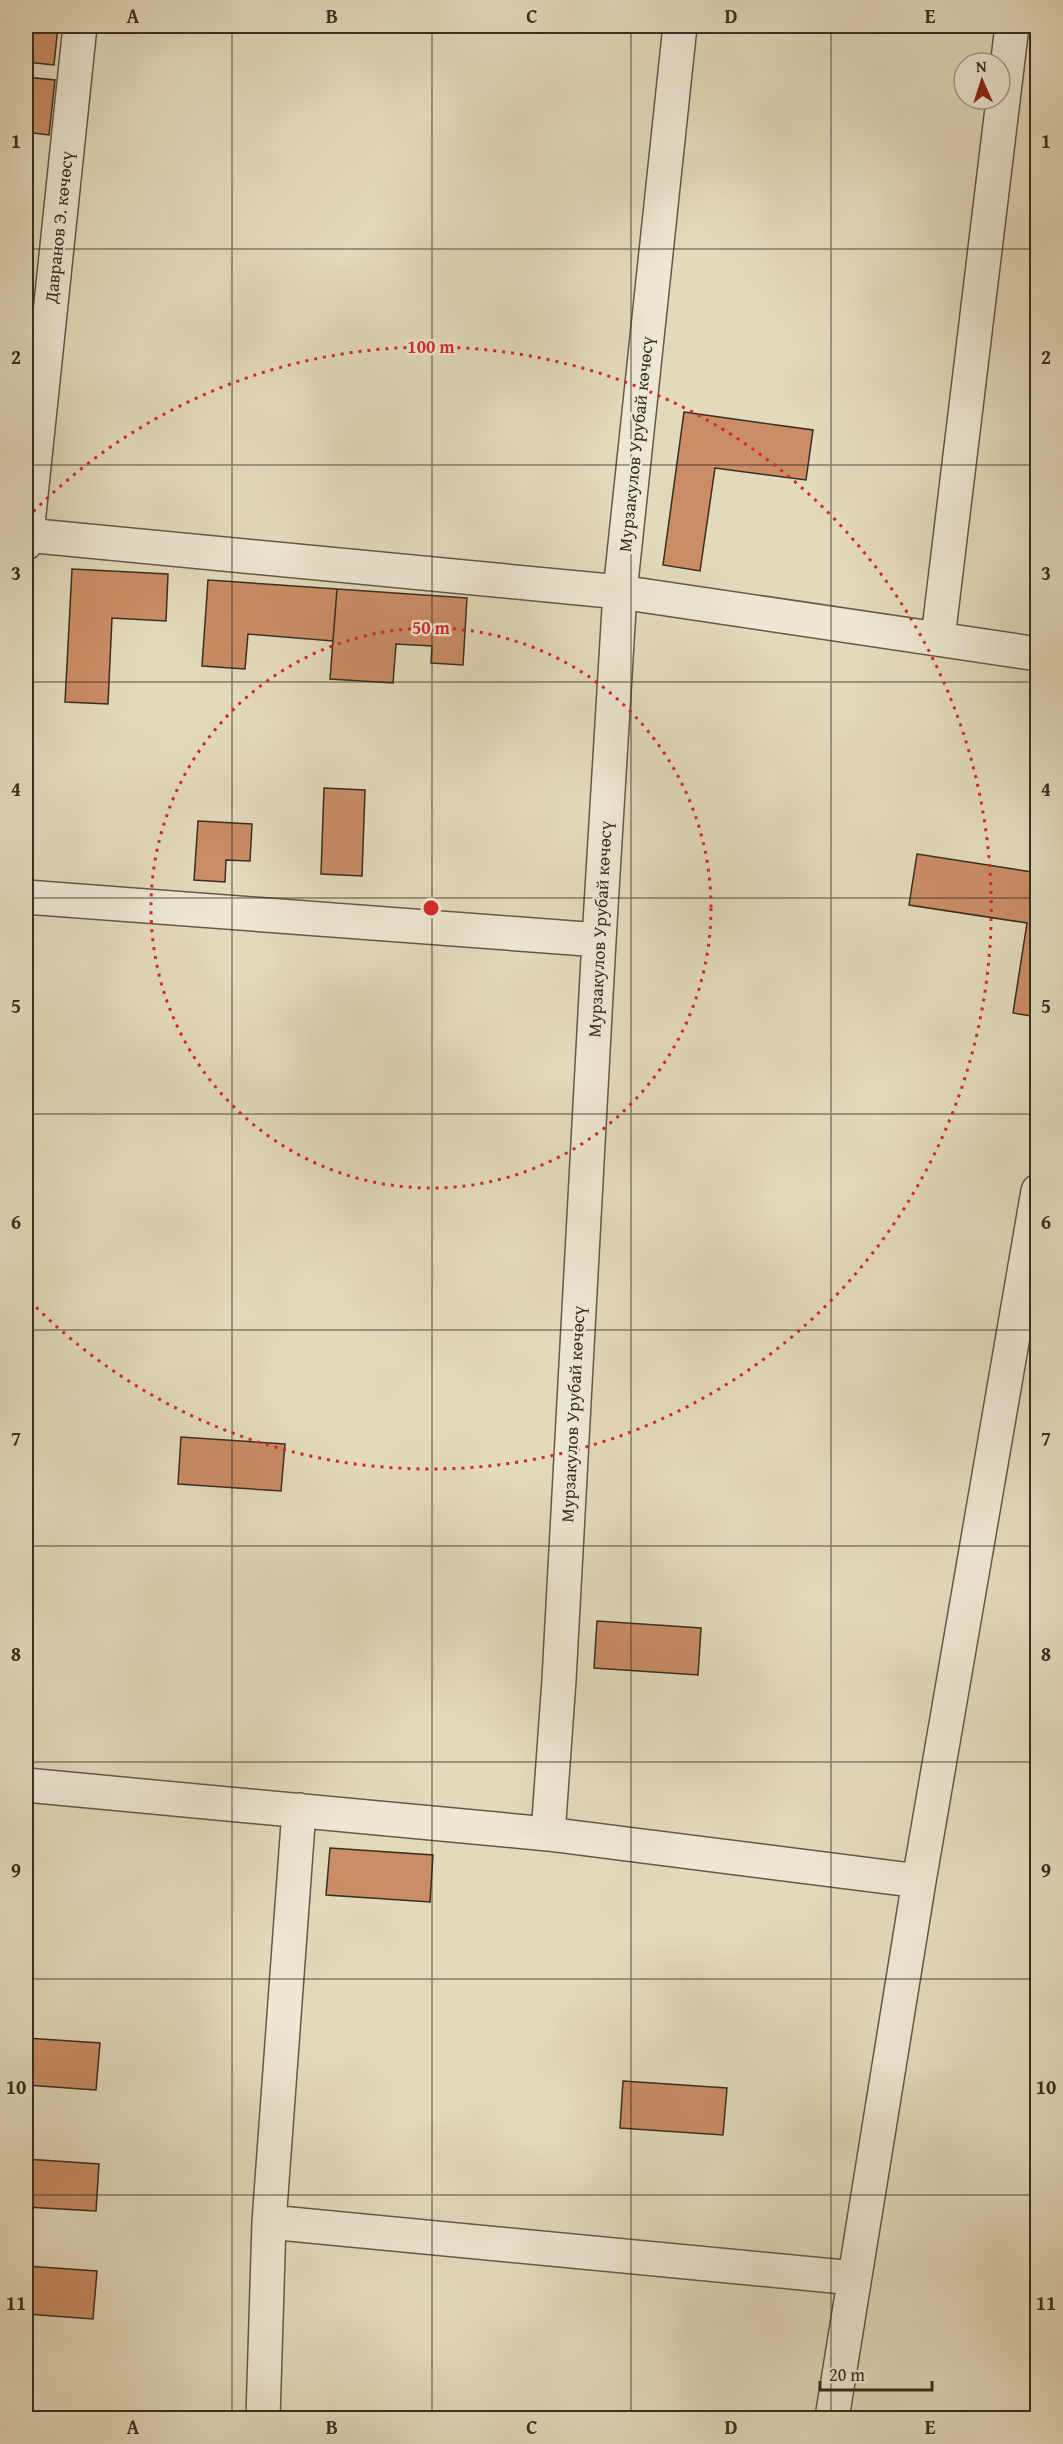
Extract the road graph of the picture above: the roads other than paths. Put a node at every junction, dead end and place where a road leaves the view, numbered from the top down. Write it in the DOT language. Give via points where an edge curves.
graph roads {
  1 [pos="80,26"];
  2 [pos="680,26"];
  3 [pos="1012,26"];
  4 [pos="26,535"];
  5 [pos="26,543"];
  6 [pos="620,592"];
  7 [pos="938,638"];
  8 [pos="1038,654"];
  9 [pos="26,897"];
  10 [pos="599,940"];
  11 [pos="1038,1191"];
  12 [pos="26,1785"];
  13 [pos="299,1810"];
  14 [pos="548,1834"];
  15 [pos="919,1881"];
  16 [pos="269,2222"];
  17 [pos="854,2278"];
  18 [pos="263,2418"];
  19 [pos="832,2418"];
  1 -- 4 [label="street, Давранов Э. көчөсү"];
  2 -- 6 [label="street, Мурзакулов Урубай көчөсү"];
  3 -- 7 [label="street"];
  4 -- 5 [label="street, Давранов Э. көчөсү"];
  4 -- 6 [label="street"];
  6 -- 7 [label="street"];
  6 -- 10 [label="street, Мурзакулов Урубай көчөсү"];
  7 -- 8 [label="street"];
  9 -- 10 [label="street"];
  10 -- 14 [label="street, Мурзакулов Урубай көчөсү"];
  11 -- 15 [label="street"];
  12 -- 13 [label="street"];
  13 -- 14 [label="street"];
  13 -- 16 [label="street"];
  14 -- 15 [label="street"];
  15 -- 17 [label="street"];
  16 -- 17 [label="street"];
  16 -- 18 [label="street"];
  17 -- 19 [label="street"];
}
